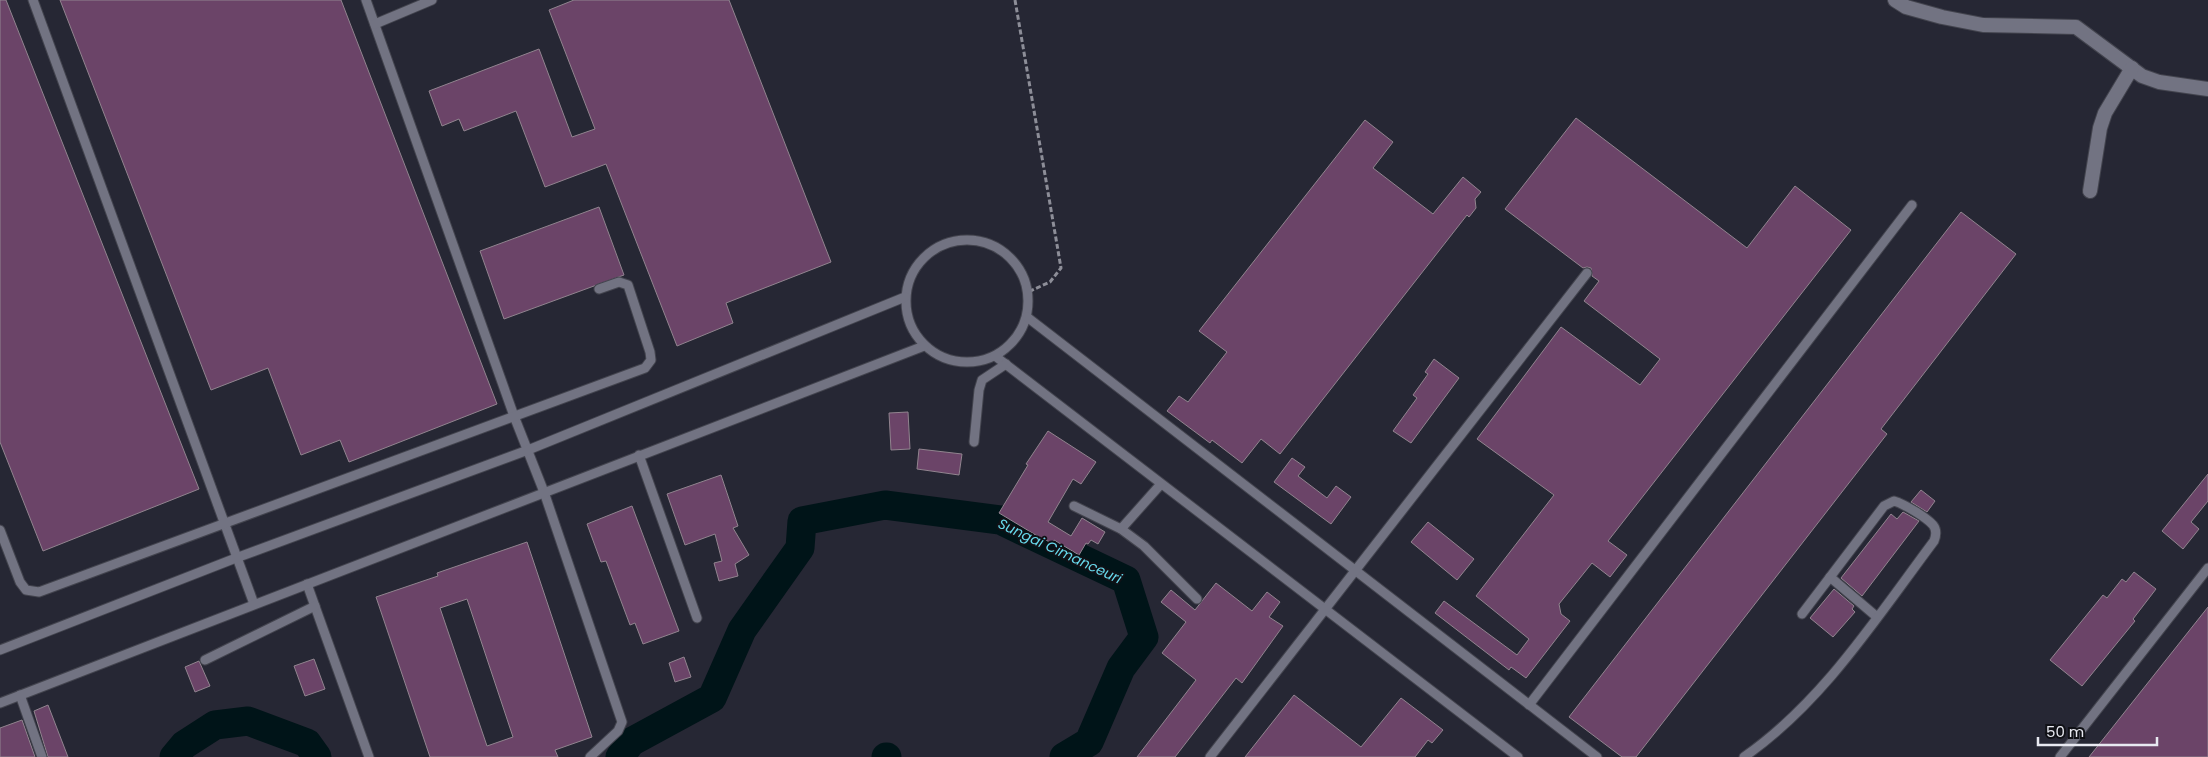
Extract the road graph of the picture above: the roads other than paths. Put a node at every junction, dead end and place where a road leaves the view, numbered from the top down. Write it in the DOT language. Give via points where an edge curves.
graph roads {
  1 [pos="33,0"];
  2 [pos="366,0"];
  3 [pos="432,0"];
  4 [pos="1895,0"];
  5 [pos="375,24"];
  6 [pos="2132,68"];
  7 [pos="2208,89"];
  8 [pos="2090,191"];
  9 [pos="1912,205"];
  10 [pos="1587,273"];
  11 [pos="599,289"];
  12 [pos="905,297"];
  13 [pos="1026,317"];
  14 [pos="924,346"];
  15 [pos="995,356"];
  16 [pos="1006,364"];
  17 [pos="514,416"];
  18 [pos="974,442"];
  19 [pos="528,450"];
  20 [pos="639,455"];
  21 [pos="1161,484"];
  22 [pos="544,492"];
  23 [pos="1074,506"];
  24 [pos="224,524"];
  25 [pos="1121,529"];
  26 [pos="0,530"];
  27 [pos="236,558"];
  28 [pos="2208,568"];
  29 [pos="1355,571"];
  30 [pos="1830,577"];
  31 [pos="306,584"];
  32 [pos="1197,599"];
  33 [pos="254,604"];
  34 [pos="315,606"];
  35 [pos="1325,609"];
  36 [pos="1802,614"];
  37 [pos="1877,617"];
  38 [pos="697,618"];
  39 [pos="0,650"];
  40 [pos="205,660"];
  41 [pos="20,695"];
  42 [pos="0,702"];
  43 [pos="1529,705"];
  44 [pos="42,757"];
  45 [pos="369,757"];
  46 [pos="590,757"];
  47 [pos="1210,757"];
  48 [pos="1518,757"];
  49 [pos="1597,757"];
  50 [pos="1744,757"];
  51 [pos="2060,757"];
  1 -- 24 [label="lane"];
  2 -- 5 [label="lane"];
  3 -- 5 [label="lane"];
  4 -- 6 [label="street" via="1906,7 1983,25 2076,27"];
  5 -- 17 [label="lane"];
  6 -- 7 [label="street" via="2159,82"];
  6 -- 8 [label="street" via="2105,113"];
  9 -- 43 [label="lane"];
  10 -- 29 [label="lane"];
  11 -- 17 [label="lane" via="619,282 628,285 650,352 648,365"];
  12 -- 13 [label="lane" via="913,272 929,253 952,242 978,240 1001,250 1019,268 1028,292"];
  12 -- 14 [label="lane" via="909,323"];
  12 -- 19 [label="lane"];
  13 -- 15 [label="lane" via="1015,340"];
  13 -- 29 [label="lane"];
  14 -- 15 [label="lane" via="945,359 970,363"];
  14 -- 20 [label="lane"];
  15 -- 16 [label="lane"];
  16 -- 18 [label="lane" via="982,380"];
  16 -- 21 [label="lane"];
  17 -- 19 [label="lane"];
  17 -- 24 [label="lane"];
  19 -- 22 [label="lane"];
  19 -- 27 [label="lane"];
  20 -- 22 [label="lane"];
  20 -- 38 [label="lane"];
  21 -- 25 [label="lane"];
  21 -- 35 [label="lane"];
  22 -- 31 [label="lane"];
  22 -- 46 [label="lane" via="622,722 618,731"];
  23 -- 25 [label="lane"];
  24 -- 26 [label="lane" via="39,592 26,590 20,582"];
  24 -- 27 [label="lane"];
  25 -- 32 [label="lane" via="1144,546"];
  27 -- 33 [label="lane"];
  27 -- 39 [label="lane"];
  28 -- 51 [label="lane"];
  29 -- 35 [label="lane"];
  29 -- 43 [label="lane"];
  30 -- 36 [label="lane"];
  30 -- 37 [label="lane"];
  30 -- 37 [label="lane" via="1884,506 1894,501 1933,526 1934,541"];
  31 -- 33 [label="lane"];
  31 -- 34 [label="lane"];
  33 -- 41 [label="lane"];
  34 -- 40 [label="lane"];
  34 -- 45 [label="lane"];
  35 -- 47 [label="lane"];
  35 -- 48 [label="lane"];
  37 -- 50 [label="lane" via="1832,676 1801,709"];
  41 -- 42 [label="lane"];
  41 -- 44 [label="lane"];
  43 -- 49 [label="lane"];
}
